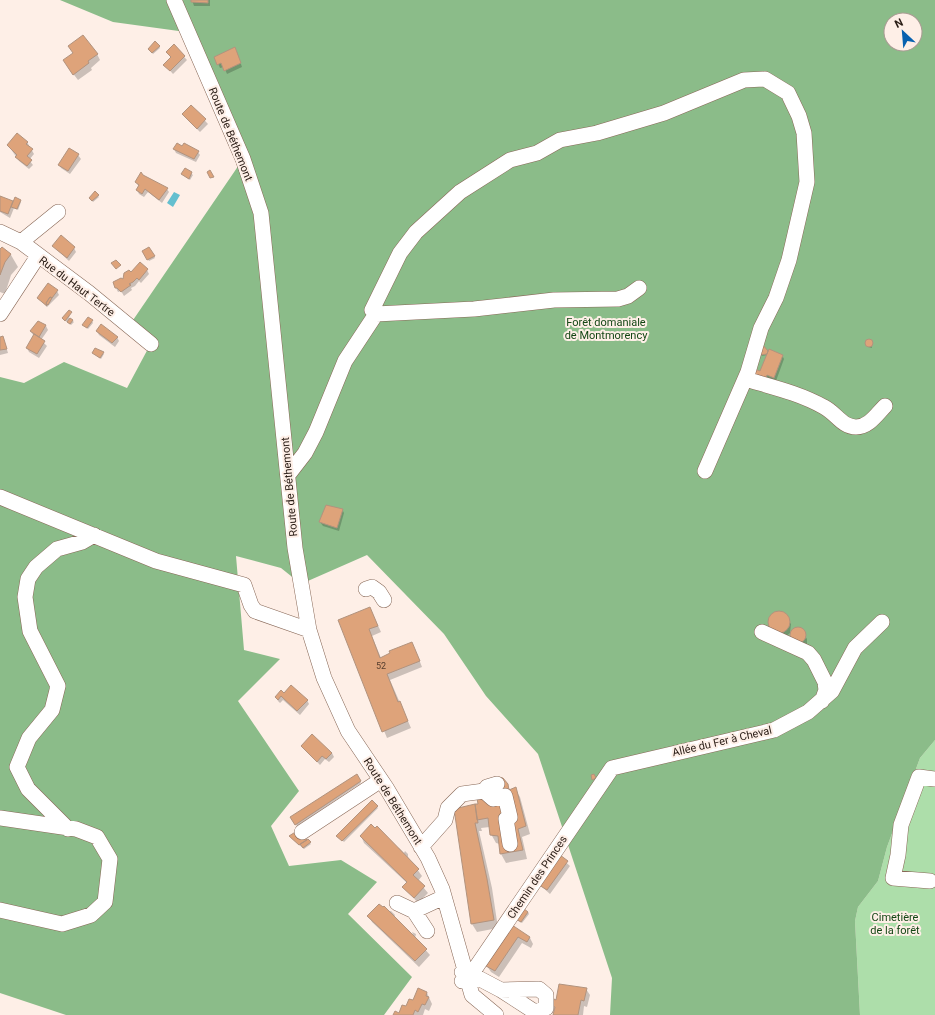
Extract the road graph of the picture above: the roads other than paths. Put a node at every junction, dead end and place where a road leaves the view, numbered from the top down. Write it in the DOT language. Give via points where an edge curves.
graph roads {
  1 [pos="174,0"];
  2 [pos="58,212"];
  3 [pos="0,232"];
  4 [pos="21,242"];
  5 [pos="38,256"];
  6 [pos="639,288"];
  7 [pos="0,314"];
  8 [pos="376,314"];
  9 [pos="151,344"];
  10 [pos="745,379"];
  11 [pos="885,406"];
  12 [pos="705,471"];
  13 [pos="288,475"];
  14 [pos="0,497"];
  15 [pos="94,536"];
  16 [pos="366,589"];
  17 [pos="384,600"];
  18 [pos="882,622"];
  19 [pos="309,630"];
  20 [pos="762,632"];
  21 [pos="822,701"];
  22 [pos="612,768"];
  23 [pos="935,779"];
  24 [pos="381,780"];
  25 [pos="0,818"];
  26 [pos="68,829"];
  27 [pos="302,832"];
  28 [pos="510,844"];
  29 [pos="421,847"];
  30 [pos="933,882"];
  31 [pos="444,897"];
  32 [pos="397,903"];
  33 [pos="0,910"];
  34 [pos="414,911"];
  35 [pos="427,931"];
  36 [pos="464,976"];
  37 [pos="501,990"];
  38 [pos="496,1015"];
  1 -- 13 [label="street, Route de Béthemont" via="243,159 261,214"];
  2 -- 4 [label="street"];
  3 -- 4 [label="street, Rue du Haut Tertre"];
  4 -- 5 [label="street, Rue du Haut Tertre"];
  5 -- 7 [label="street"];
  5 -- 9 [label="street, Rue du Haut Tertre" via="89,293"];
  6 -- 8 [label="street" via="618,299 554,300 474,309"];
  8 -- 10 [label="street" via="372,310 387,276 416,232 460,192 510,160 537,153 560,140 597,133 664,113 744,80 765,79 788,93 799,116 804,133 808,182 789,260 776,298 761,328"];
  8 -- 13 [label="street" via="345,360 316,432 305,453"];
  10 -- 11 [label="street" via="808,398 829,410 847,426 858,427 867,424"];
  10 -- 12 [label="street"];
  13 -- 19 [label="street, Route de Béthemont" via="295,548"];
  14 -- 15 [label="street"];
  15 -- 19 [label="street" via="156,561 244,585 255,611"];
  15 -- 26 [label="street" via="57,549 36,567 28,579 25,597 30,631 44,654 58,686 52,710 29,738 17,767 28,789"];
  16 -- 17 [label="street" via="376,589"];
  18 -- 21 [label="street, Allée du Fer à Cheval" via="855,648 832,691"];
  19 -- 24 [label="street, Route de Béthemont" via="324,678 348,731"];
  20 -- 21 [label="street" via="808,653 825,682 826,690"];
  21 -- 22 [label="street, Allée du Fer à Cheval" via="808,712 774,730"];
  22 -- 36 [label="street, Chemin des Princes"];
  23 -- 30 [label="street" via="919,777 901,825 893,878"];
  24 -- 27 [label="street"];
  24 -- 29 [label="street, Route de Béthemont"];
  25 -- 26 [label="street"];
  26 -- 33 [label="street" via="76,829 97,837 110,860 105,902 91,915 62,924"];
  28 -- 29 [label="street" via="506,819 510,817 505,796 493,799 490,788 462,794 448,808 445,820"];
  29 -- 31 [label="street, Route de Béthemont"];
  31 -- 34 [label="street"];
  31 -- 36 [label="street, Route de Béthemont"];
  32 -- 34 [label="street"];
  34 -- 35 [label="street"];
  36 -- 37 [label="street"];
  36 -- 38 [label="street" via="464,997"];
}
